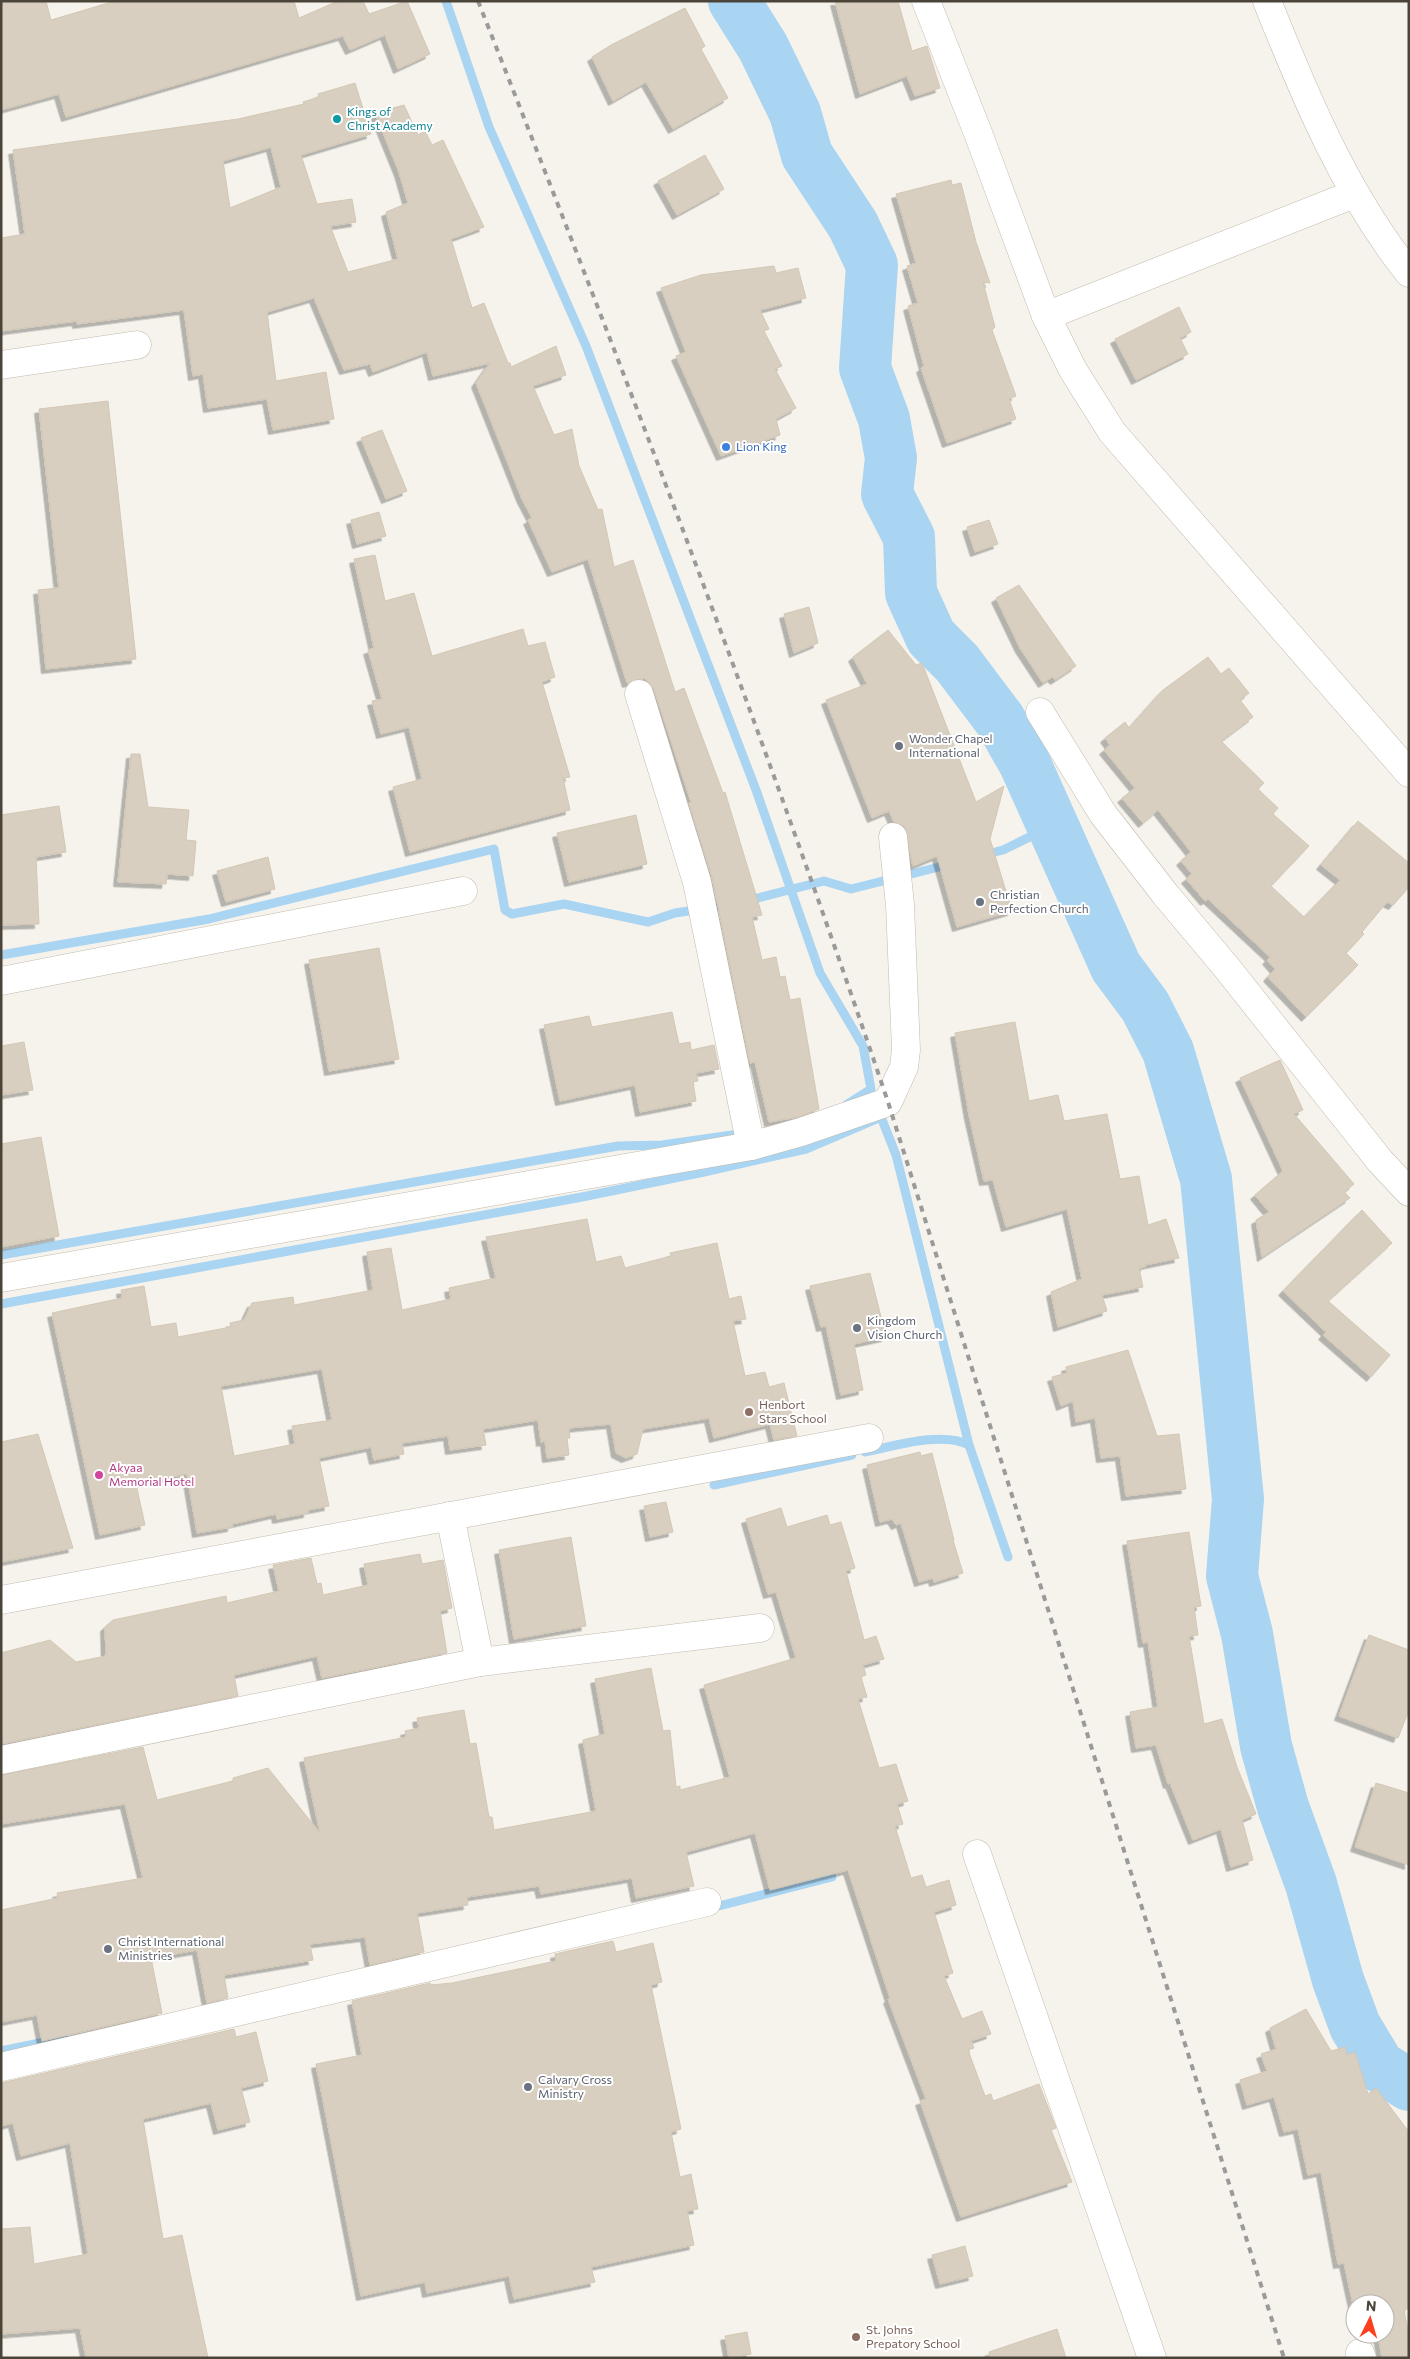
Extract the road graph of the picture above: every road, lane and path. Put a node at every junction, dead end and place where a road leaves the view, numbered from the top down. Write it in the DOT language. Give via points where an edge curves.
graph roads {
  1 [pos="926,1"];
  2 [pos="1267,1"];
  3 [pos="1354,194"];
  4 [pos="1409,273"];
  5 [pos="1046,316"];
  6 [pos="137,345"];
  7 [pos="1,365"];
  8 [pos="639,694"];
  9 [pos="1040,712"];
  10 [pos="1409,773"];
  11 [pos="893,837"];
  12 [pos="463,891"];
  13 [pos="1,981"];
  14 [pos="751,1146"];
  15 [pos="1409,1192"];
  16 [pos="1,1278"];
  17 [pos="869,1438"];
  18 [pos="450,1516"];
  19 [pos="1,1600"];
  20 [pos="760,1628"];
  21 [pos="480,1662"];
  22 [pos="1,1760"];
  23 [pos="977,1854"];
  24 [pos="706,1902"];
  25 [pos="1,2068"];
  26 [pos="1152,2358"];
  1 -- 5 [label="street"];
  2 -- 3 [label="street" via="1289,57"];
  3 -- 4 [label="street"];
  3 -- 5 [label="street"];
  5 -- 10 [label="street" via="1073,370 1112,432"];
  6 -- 7 [label="street"];
  8 -- 14 [label="street" via="697,882"];
  9 -- 15 [label="street" via="1103,814 1380,1161"];
  11 -- 14 [label="street" via="900,905 906,1050 904,1067 888,1102"];
  12 -- 13 [label="street"];
  14 -- 16 [label="street"];
  17 -- 18 [label="street"];
  18 -- 19 [label="street"];
  18 -- 21 [label="street"];
  20 -- 21 [label="street"];
  21 -- 22 [label="street"];
  23 -- 26 [label="street"];
  24 -- 25 [label="street"];
}
